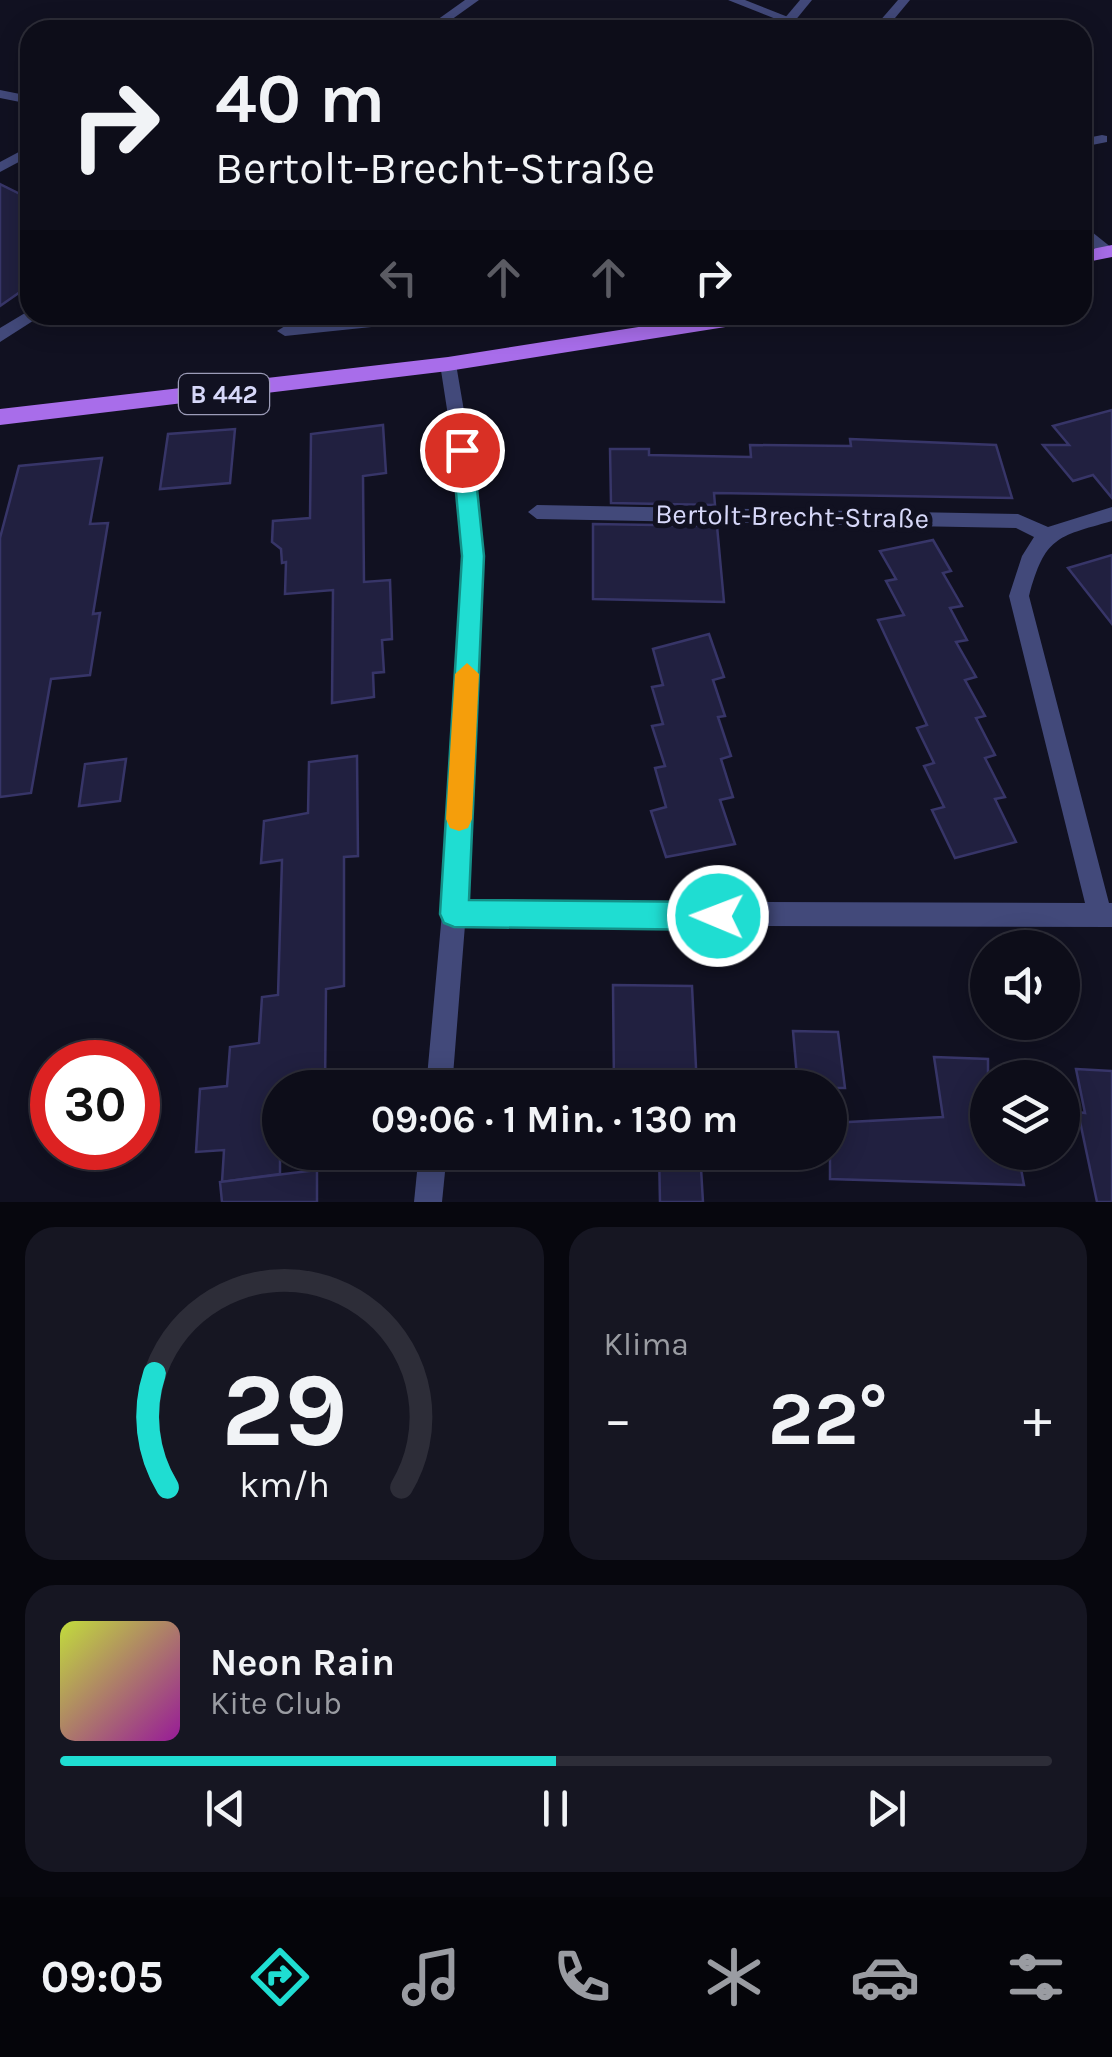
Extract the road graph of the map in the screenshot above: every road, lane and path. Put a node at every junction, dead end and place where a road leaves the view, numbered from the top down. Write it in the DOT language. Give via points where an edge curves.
graph roads {
  1 [pos="473,0"];
  2 [pos="734,0"];
  3 [pos="806,0"];
  4 [pos="904,0"];
  5 [pos="790,19"];
  6 [pos="444,20"];
  7 [pos="887,20"];
  8 [pos="1102,139"];
  9 [pos="1092,142"];
  10 [pos="343,325"];
  11 [pos="694,325"];
  12 [pos="286,331"];
  13 [pos="448,364"];
  14 [pos="0,416"];
  15 [pos="537,512"];
  16 [pos="1112,514"];
  17 [pos="1045,534"];
  18 [pos="454,914"];
  19 [pos="1106,915"];
  20 [pos="441,1070"];
  21 [pos="431,1170"];
  22 [pos="428,1202"];
  1 -- 6 [label="street"];
  2 -- 5 [label="street"];
  3 -- 5 [label="street"];
  4 -- 7 [label="street"];
  8 -- 9 [label="street"];
  10 -- 12 [label="street"];
  11 -- 13 [label="main road, B 442"];
  13 -- 14 [label="main road, B 442"];
  13 -- 18 [label="street" via="473,556"];
  15 -- 17 [label="street, Bertolt-Brecht-Straße" via="1018,520"];
  16 -- 17 [label="street"];
  17 -- 19 [label="street" via="1028,557 1019,596"];
  18 -- 19 [label="street"];
  18 -- 20 [label="street"];
  21 -- 22 [label="street"];
}
